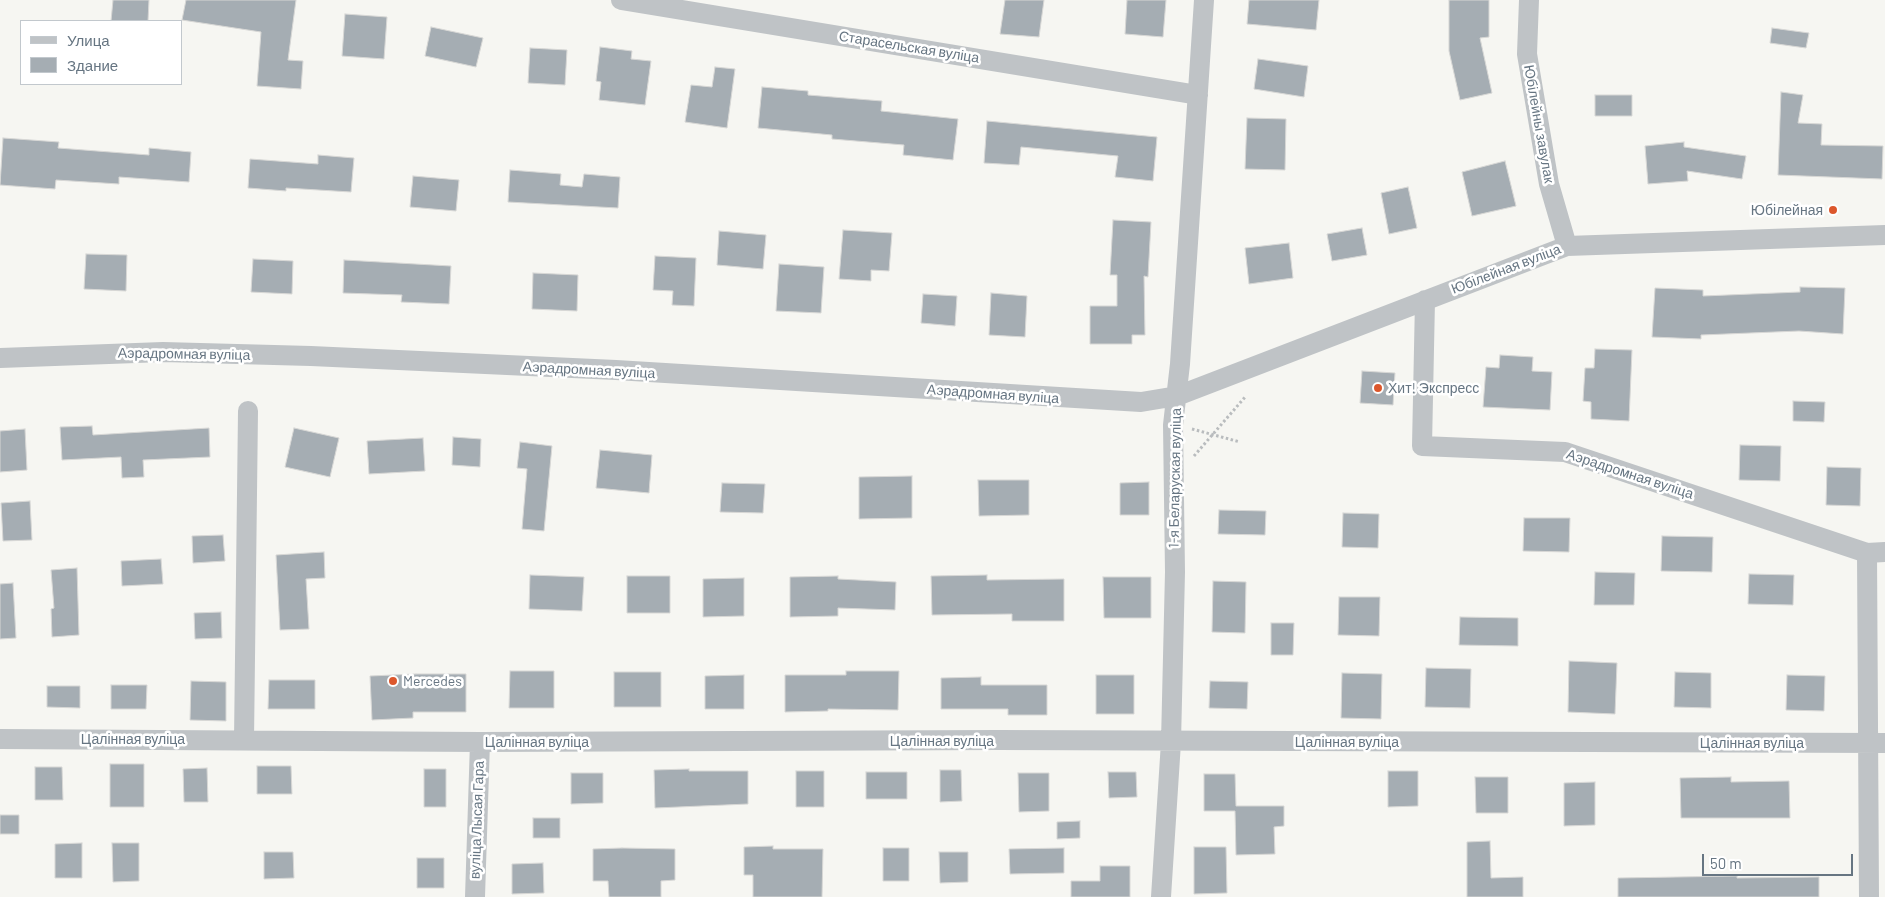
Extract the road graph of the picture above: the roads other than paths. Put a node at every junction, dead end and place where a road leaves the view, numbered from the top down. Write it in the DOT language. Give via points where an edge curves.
graph roads {
  1 [pos="621,0"];
  2 [pos="1204,0"];
  3 [pos="1529,0"];
  4 [pos="1198,95"];
  5 [pos="1885,235"];
  6 [pos="1567,246"];
  7 [pos="1425,300"];
  8 [pos="0,358"];
  9 [pos="1177,396"];
  10 [pos="248,411"];
  11 [pos="1876,552"];
  12 [pos="0,739"];
  13 [pos="244,740"];
  14 [pos="480,742"];
  15 [pos="1171,742"];
  16 [pos="1876,743"];
  17 [pos="475,897"];
  18 [pos="1161,897"];
  19 [pos="1869,897"];
  1 -- 4 [label="street, Старасельская вуліца"];
  2 -- 4 [label="street, 1-я Беларуская вуліца"];
  3 -- 6 [label="street, Юбілейны завулак" via="1527,54 1549,184"];
  4 -- 9 [label="street, 1-я Беларуская вуліца"];
  5 -- 6 [label="street, Юбілейная вуліца"];
  6 -- 7 [label="street, Юбілейная вуліца"];
  7 -- 9 [label="street, Юбілейная вуліца"];
  7 -- 11 [label="street, Аэрадромная вуліца" via="1422,446 1565,452"];
  8 -- 9 [label="street, Аэрадромная вуліца" via="163,352 311,356 616,370 1119,402 1159,401"];
  9 -- 15 [label="street, 1-я Беларуская вуліца" via="1174,424"];
  10 -- 13 [label="street"];
  11 -- 16 [label="street"];
  12 -- 13 [label="street, Цалінная вуліца"];
  13 -- 14 [label="street, Цалінная вуліца"];
  14 -- 15 [label="street, Цалінная вуліца"];
  14 -- 17 [label="street, вуліца Лысая Гара"];
  15 -- 16 [label="street, Цалінная вуліца"];
  15 -- 18 [label="street, 1-я Беларуская вуліца"];
  16 -- 19 [label="street"];
}
